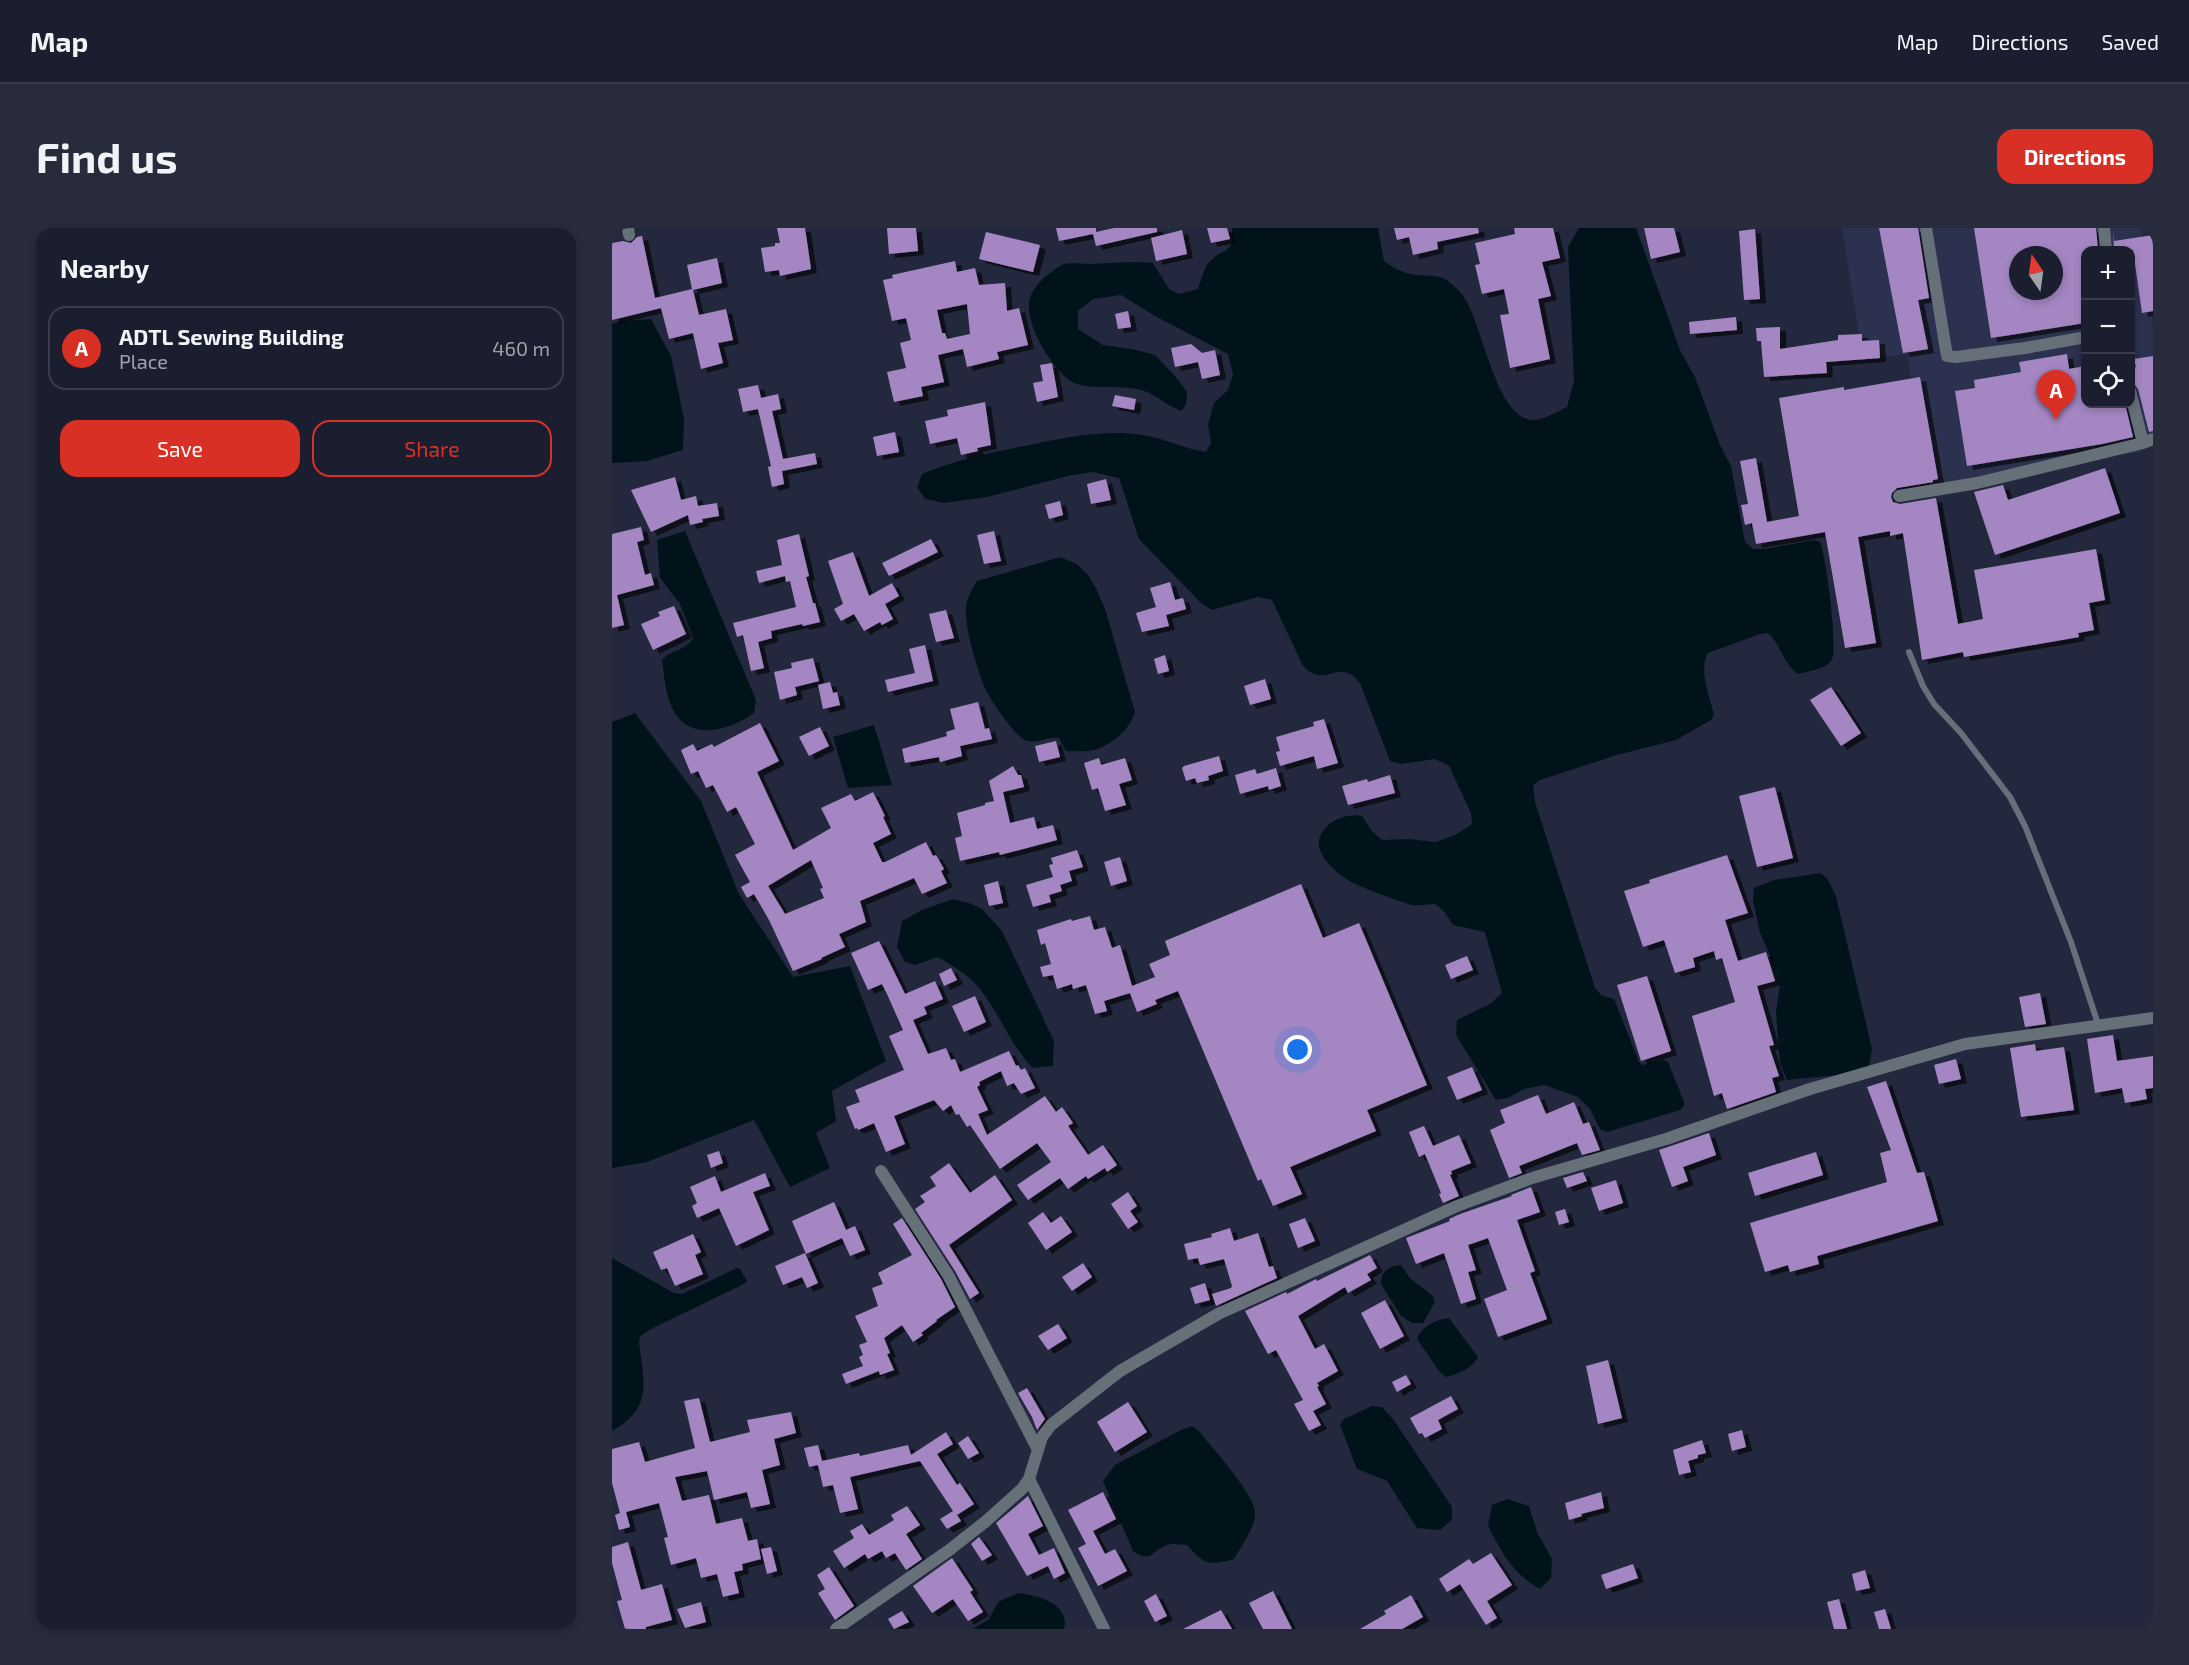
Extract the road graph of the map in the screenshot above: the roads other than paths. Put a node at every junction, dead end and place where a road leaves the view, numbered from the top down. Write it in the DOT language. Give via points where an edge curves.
graph roads {
  1 [pos="1926,228"];
  2 [pos="2104,228"];
  3 [pos="2106,246"];
  4 [pos="2081,338"];
  5 [pos="2135,405"];
  6 [pos="2148,441"];
  7 [pos="1899,496"];
  8 [pos="1909,652"];
  9 [pos="2153,1018"];
  10 [pos="2099,1027"];
  11 [pos="881,1171"];
  12 [pos="1038,1450"];
  13 [pos="1029,1479"];
  14 [pos="836,1629"];
  15 [pos="1104,1629"];
  1 -- 4 [label="street" via="1947,356"];
  2 -- 3 [label="street"];
  5 -- 6 [label="street"];
  6 -- 7 [label="street" via="1977,483"];
  8 -- 10 [label="lane" via="1934,704 2010,797 2025,826 2071,942"];
  9 -- 10 [label="street"];
  10 -- 12 [label="street" via="1965,1044 1810,1089 1457,1206 1218,1314 1129,1365 1051,1425 1041,1437"];
  11 -- 12 [label="street" via="948,1275"];
  12 -- 13 [label="street"];
  13 -- 14 [label="street" via="948,1551"];
  13 -- 15 [label="street"];
}
